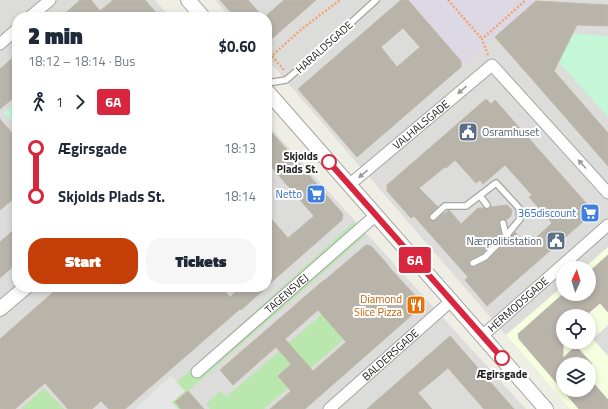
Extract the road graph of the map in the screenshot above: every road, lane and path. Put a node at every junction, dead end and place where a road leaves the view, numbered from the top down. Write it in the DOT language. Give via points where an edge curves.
graph roads {
  1 [pos="50,0"];
  2 [pos="340,0"];
  3 [pos="376,0"];
  4 [pos="448,0"];
  5 [pos="526,0"];
  6 [pos="191,1"];
  7 [pos="36,12"];
  8 [pos="199,12"];
  9 [pos="12,33"];
  10 [pos="482,39"];
  11 [pos="0,44"];
  12 [pos="272,54"];
  13 [pos="272,56"];
  14 [pos="492,65"];
  15 [pos="290,77"];
  16 [pos="272,82"];
  17 [pos="272,96"];
  18 [pos="349,185"];
  19 [pos="608,193"];
  20 [pos="480,196"];
  21 [pos="488,206"];
  22 [pos="376,214"];
  23 [pos="433,217"];
  24 [pos="503,223"];
  25 [pos="608,225"];
  26 [pos="506,236"];
  27 [pos="473,263"];
  28 [pos="20,292"];
  29 [pos="452,302"];
  30 [pos="0,309"];
  31 [pos="482,336"];
  32 [pos="197,372"];
  33 [pos="329,409"];
  34 [pos="546,409"];
  1 -- 7 [label="street"];
  2 -- 12 [label="path"];
  3 -- 15 [label="lane, HARALDSGADE"];
  4 -- 10 [label="path"];
  5 -- 10 [label="path"];
  6 -- 8 [label="street"];
  9 -- 11 [label="street"];
  10 -- 14 [label="path"];
  13 -- 15 [label="path"];
  14 -- 18 [label="street, VALHALSGADE, one-way"];
  19 -- 14 [label="street, one-way"];
  15 -- 16 [label="lane, HARALDSGADE"];
  17 -- 18 [label="street"];
  18 -- 22 [label="street"];
  20 -- 21 [label="lane"];
  20 -- 23 [label="lane" via="466,206 445,206"];
  20 -- 26 [label="lane" via="496,183 519,208 520,219"];
  22 -- 29 [label="street"];
  22 -- 32 [label="street, TAGENSVEJ"];
  24 -- 26 [label="lane"];
  25 -- 31 [label="street, HERMODSGADE"];
  26 -- 27 [label="lane" via="485,257"];
  28 -- 30 [label="street"];
  29 -- 31 [label="street"];
  29 -- 33 [label="street, BALDERSGADE"];
  31 -- 34 [label="street"];
}
